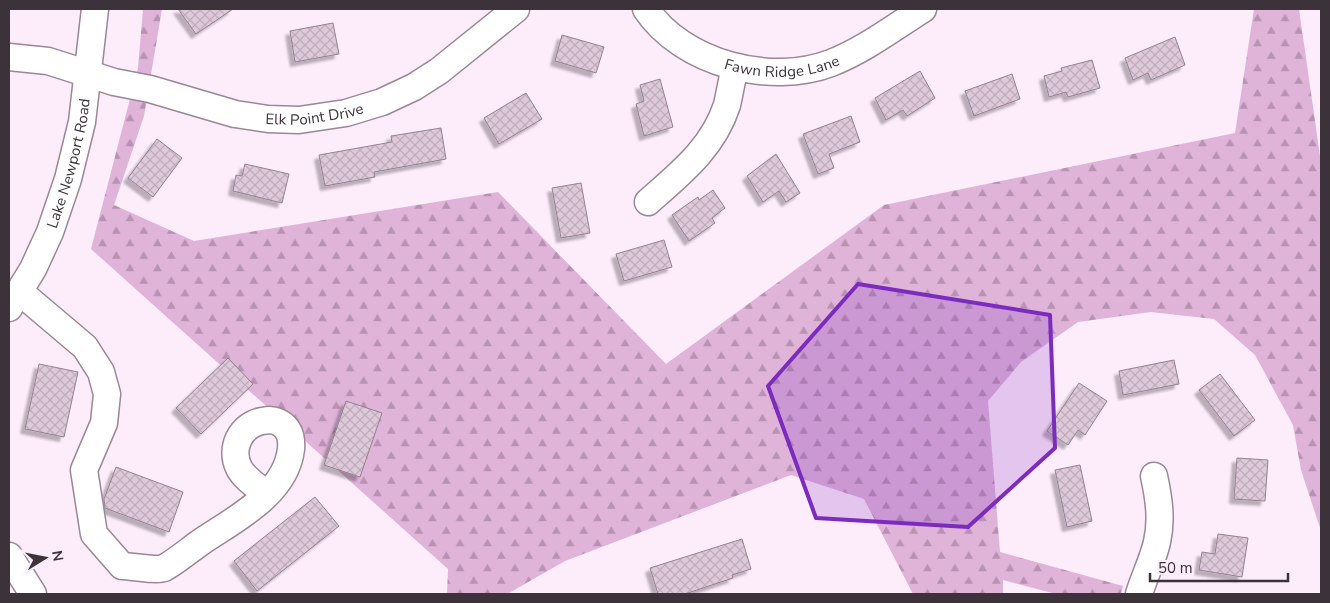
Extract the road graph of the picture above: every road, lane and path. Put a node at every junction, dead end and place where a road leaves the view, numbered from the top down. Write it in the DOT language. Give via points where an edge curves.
graph roads {
  1 [pos="95,9"];
  2 [pos="516,9"];
  3 [pos="646,9"];
  4 [pos="923,9"];
  5 [pos="9,57"];
  6 [pos="735,67"];
  7 [pos="88,73"];
  8 [pos="648,202"];
  9 [pos="14,300"];
  10 [pos="1154,476"];
  11 [pos="266,494"];
  12 [pos="9,556"];
  13 [pos="33,594"];
  14 [pos="1139,594"];
  1 -- 7 [label="street, Lake Newport Road"];
  2 -- 7 [label="street, Elk Point Drive" via="414,87 382,102 333,116 299,120 235,114"];
  3 -- 6 [label="street, Fawn Ridge Lane" via="670,34 693,50"];
  4 -- 6 [label="street, Fawn Ridge Lane" via="853,53 829,63 802,70 773,72"];
  5 -- 7 [label="street, Elk Point Drive" via="48,61"];
  6 -- 8 [label="street" via="727,105 706,146"];
  7 -- 9 [label="street, Lake Newport Road" via="82,122 68,179 34,269"];
  9 -- 11 [label="street" via="85,347 101,372 107,394 104,423 84,470 94,534 122,566 162,568 251,508"];
  10 -- 14 [label="street" via="1160,520 1157,544"];
  12 -- 13 [label="street"];
}
